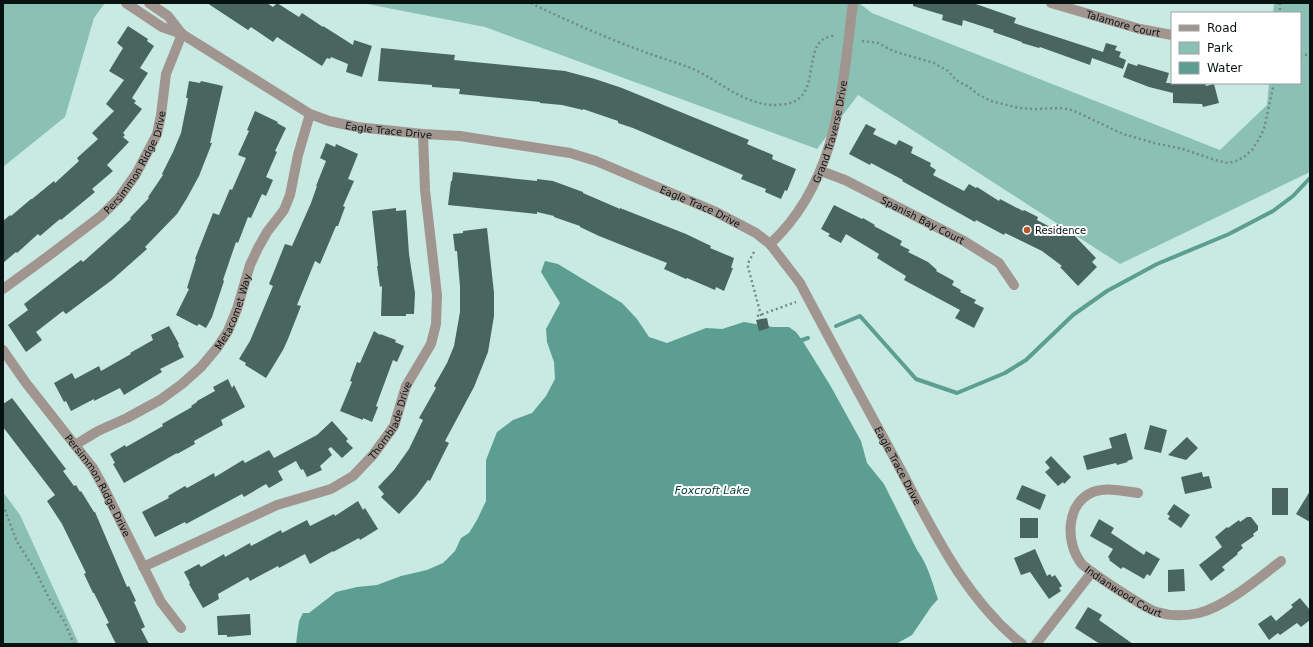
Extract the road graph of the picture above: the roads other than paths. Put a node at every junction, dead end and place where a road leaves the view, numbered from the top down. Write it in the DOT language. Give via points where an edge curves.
graph roads {
  1 [pos="126,3"];
  2 [pos="149,3"];
  3 [pos="853,3"];
  4 [pos="1051,3"];
  5 [pos="182,34"];
  6 [pos="1171,35"];
  7 [pos="310,114"];
  8 [pos="423,134"];
  9 [pos="821,171"];
  10 [pos="770,244"];
  11 [pos="1014,285"];
  12 [pos="3,289"];
  13 [pos="3,350"];
  14 [pos="76,445"];
  15 [pos="1138,493"];
  16 [pos="1281,561"];
  17 [pos="143,566"];
  18 [pos="1092,572"];
  19 [pos="181,628"];
  20 [pos="1022,644"];
  21 [pos="1036,644"];
  1 -- 5 [label="street, Eagle Trace Drive" via="162,27"];
  2 -- 5 [label="street, Eagle Trace Drive" via="168,16"];
  3 -- 9 [label="street, Grand Traverse Drive" via="835,126"];
  4 -- 6 [label="street, Talamore Court" via="1140,29"];
  5 -- 7 [label="street, Eagle Trace Drive"];
  5 -- 12 [label="street, Persimmon Ridge Drive" via="166,74 156,134 136,174 119,198 101,216"];
  7 -- 8 [label="street, Eagle Trace Drive" via="357,127"];
  7 -- 14 [label="street, Metacomet Way" via="298,154 290,195 284,210 258,248 250,265 237,309 218,348 201,368 160,400"];
  8 -- 10 [label="street, Eagle Trace Drive" via="460,136 570,153 596,161 714,211 756,233"];
  8 -- 17 [label="street, Thornblade Drive" via="425,190 437,295 436,324 431,344 406,386 394,426 374,455 353,476 331,489 277,505"];
  9 -- 10 [label="street, Grand Traverse Drive" via="806,201"];
  9 -- 11 [label="street, Spanish Bay Court" via="845,180 964,241 998,264"];
  10 -- 20 [label="street, Eagle Trace Drive" via="800,282 951,562 992,617"];
  13 -- 14 [label="street, Persimmon Ridge Drive"];
  14 -- 17 [label="street, Persimmon Ridge Drive" via="93,468"];
  15 -- 18 [label="street, Indianwood Court" via="1111,490 1094,492 1083,498 1075,509 1071,522 1071,538 1081,563"];
  16 -- 18 [label="street, Indianwood Court" via="1216,606 1200,613 1179,615 1156,612"];
  17 -- 19 [label="street, Persimmon Ridge Drive" via="161,602"];
  18 -- 21 [label="street"];
}
